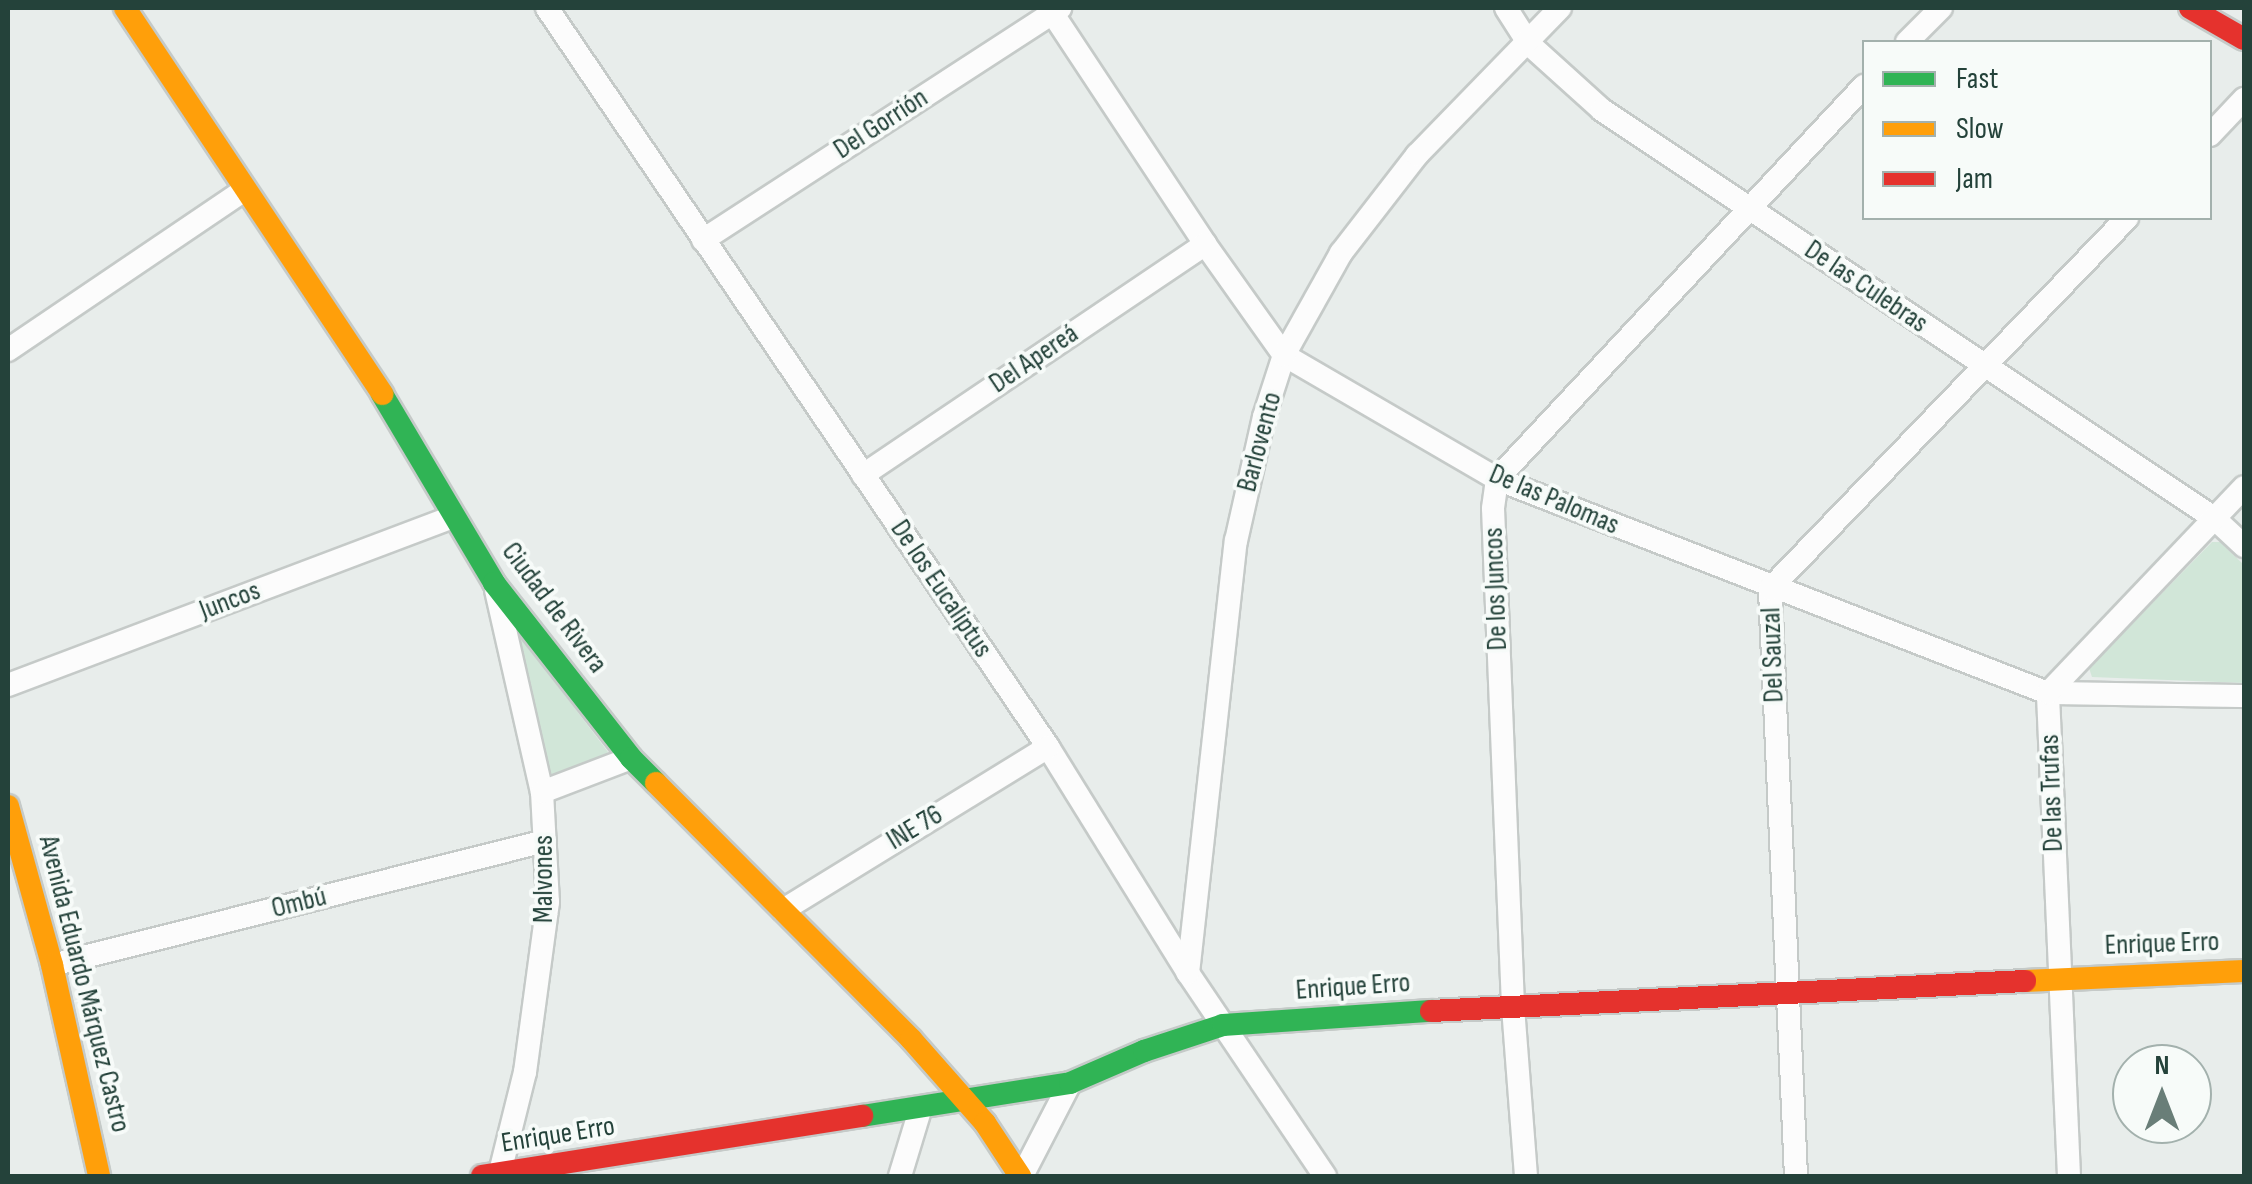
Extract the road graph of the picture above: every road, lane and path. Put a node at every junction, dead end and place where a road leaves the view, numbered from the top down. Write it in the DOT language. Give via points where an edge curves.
graph roads {
  1 [pos="125,8"];
  2 [pos="548,8"];
  3 [pos="1506,8"];
  4 [pos="1560,8"];
  5 [pos="1941,8"];
  6 [pos="2190,8"];
  7 [pos="1053,9"];
  8 [pos="2244,39"];
  9 [pos="1909,40"];
  10 [pos="1530,44"];
  11 [pos="1862,88"];
  12 [pos="2244,100"];
  13 [pos="2212,133"];
  14 [pos="244,190"];
  15 [pos="1747,207"];
  16 [pos="2125,220"];
  17 [pos="703,240"];
  18 [pos="1204,244"];
  19 [pos="8,350"];
  20 [pos="1284,356"];
  21 [pos="1982,364"];
  22 [pos="863,475"];
  23 [pos="1497,479"];
  24 [pos="2244,486"];
  25 [pos="452,517"];
  26 [pos="2214,518"];
  27 [pos="2244,546"];
  28 [pos="494,583"];
  29 [pos="1770,589"];
  30 [pos="8,685"];
  31 [pos="2048,693"];
  32 [pos="2244,696"];
  33 [pos="1048,747"];
  34 [pos="631,758"];
  35 [pos="542,792"];
  36 [pos="8,806"];
  37 [pos="545,840"];
  38 [pos="782,910"];
  39 [pos="52,965"];
  40 [pos="2244,971"];
  41 [pos="1188,972"];
  42 [pos="2059,978"];
  43 [pos="1786,992"];
  44 [pos="1513,1006"];
  45 [pos="1223,1026"];
  46 [pos="1070,1083"];
  47 [pos="967,1102"];
  48 [pos="920,1110"];
  49 [pos="98,1176"];
  50 [pos="494,1176"];
  51 [pos="900,1176"];
  52 [pos="1021,1176"];
  53 [pos="1325,1176"];
  54 [pos="1526,1176"];
  55 [pos="1796,1176"];
  56 [pos="2069,1176"];
  1 -- 14 [label="street, Ciudad de Rivera"];
  2 -- 17 [label="street, De los Eucaliptus"];
  3 -- 10 [label="street, De las Culebras"];
  4 -- 10 [label="street, Barlovento"];
  5 -- 9 [label="street"];
  6 -- 8 [label="street"];
  7 -- 17 [label="street, Del Gorrión"];
  7 -- 18 [label="street, De las Palomas"];
  10 -- 15 [label="street, De las Culebras" via="1602,110"];
  10 -- 20 [label="street, Barlovento" via="1416,154 1341,253"];
  11 -- 15 [label="street"];
  12 -- 13 [label="street"];
  14 -- 19 [label="street"];
  14 -- 25 [label="street, Ciudad de Rivera" via="393,411"];
  15 -- 21 [label="street, De las Culebras"];
  15 -- 23 [label="street"];
  16 -- 21 [label="street, Del Sauzal"];
  17 -- 22 [label="street, De los Eucaliptus"];
  18 -- 20 [label="street, De las Palomas"];
  18 -- 22 [label="street, Del Apereá"];
  20 -- 23 [label="street, De las Palomas"];
  20 -- 41 [label="street, Barlovento" via="1236,541"];
  21 -- 26 [label="street, De las Culebras"];
  21 -- 29 [label="street, Del Sauzal"];
  22 -- 33 [label="street, De los Eucaliptus"];
  23 -- 29 [label="street, De las Palomas"];
  23 -- 44 [label="street, De los Juncos"];
  24 -- 26 [label="street, De las Trufas"];
  25 -- 28 [label="street, Ciudad de Rivera"];
  25 -- 30 [label="street, Juncos"];
  26 -- 27 [label="street, De las Culebras"];
  26 -- 31 [label="street, De las Trufas"];
  28 -- 34 [label="street, Ciudad de Rivera"];
  28 -- 35 [label="street, Malvones"];
  29 -- 31 [label="street, De las Palomas"];
  29 -- 43 [label="street, Del Sauzal"];
  31 -- 32 [label="street, De las Palomas"];
  31 -- 42 [label="street, De las Trufas"];
  33 -- 38 [label="street, INE 76"];
  33 -- 41 [label="street, De los Eucaliptus"];
  34 -- 35 [label="street"];
  34 -- 38 [label="street, Ciudad de Rivera"];
  35 -- 37 [label="street, Malvones"];
  36 -- 39 [label="street, Avenida Eduardo Márquez Castro"];
  37 -- 39 [label="street, Ombú"];
  37 -- 50 [label="street, Malvones" via="548,902 526,1072"];
  38 -- 47 [label="street, Ciudad de Rivera"];
  39 -- 49 [label="street, Avenida Eduardo Márquez Castro"];
  40 -- 42 [label="street, Enrique Erro"];
  41 -- 45 [label="street, De los Eucaliptus"];
  42 -- 43 [label="street, Enrique Erro"];
  42 -- 56 [label="street, De las Trufas"];
  43 -- 44 [label="street, Enrique Erro"];
  43 -- 55 [label="street, Del Sauzal"];
  44 -- 45 [label="street, Enrique Erro"];
  44 -- 54 [label="street, De los Juncos"];
  45 -- 46 [label="street, Enrique Erro"];
  45 -- 53 [label="street, De los Eucaliptus"];
  46 -- 47 [label="street, Enrique Erro"];
  46 -- 52 [label="street"];
  47 -- 48 [label="street, Enrique Erro"];
  47 -- 52 [label="street, Ciudad de Rivera"];
  48 -- 50 [label="street, Enrique Erro"];
  48 -- 51 [label="street"];
}
